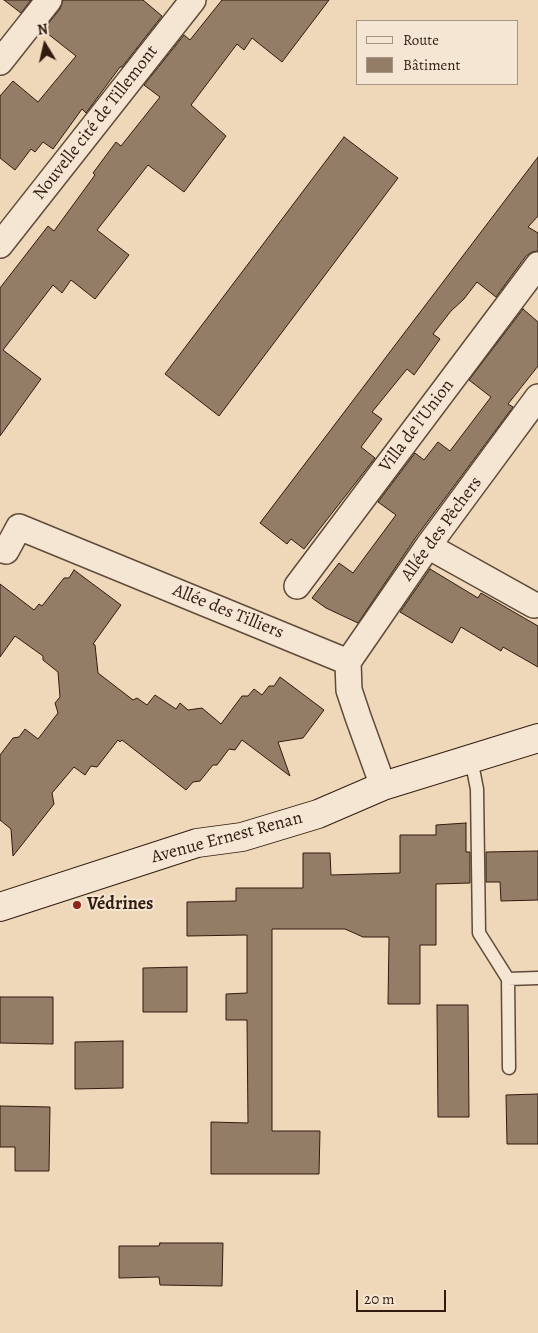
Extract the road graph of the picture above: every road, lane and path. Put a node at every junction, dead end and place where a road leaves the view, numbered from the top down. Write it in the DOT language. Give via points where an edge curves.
graph roads {
  1 [pos="49,0"];
  2 [pos="193,0"];
  3 [pos="0,62"];
  4 [pos="0,245"];
  5 [pos="538,265"];
  6 [pos="534,412"];
  7 [pos="428,546"];
  8 [pos="0,549"];
  9 [pos="296,586"];
  10 [pos="534,605"];
  11 [pos="348,662"];
  12 [pos="538,738"];
  13 [pos="471,759"];
  14 [pos="383,786"];
  15 [pos="0,907"];
  16 [pos="538,978"];
  17 [pos="508,979"];
  18 [pos="509,1068"];
  1 -- 3 [label="street"];
  2 -- 4 [label="street, Nouvelle cité de Tillemont"];
  5 -- 9 [label="street, Villa de l'Union"];
  6 -- 7 [label="street, Allée des Pêchers"];
  7 -- 10 [label="street"];
  7 -- 11 [label="street, Allée des Pêchers"];
  8 -- 11 [label="street, Allée des Tilliers" via="6,551 19,527"];
  11 -- 14 [label="street" via="349,690"];
  12 -- 13 [label="street, Avenue Ernest Renan"];
  13 -- 14 [label="street, Avenue Ernest Renan"];
  13 -- 17 [label="lane" via="477,789 479,933"];
  14 -- 15 [label="street, Avenue Ernest Renan" via="318,814 242,837 189,845"];
  16 -- 17 [label="lane"];
  17 -- 18 [label="lane"];
}
